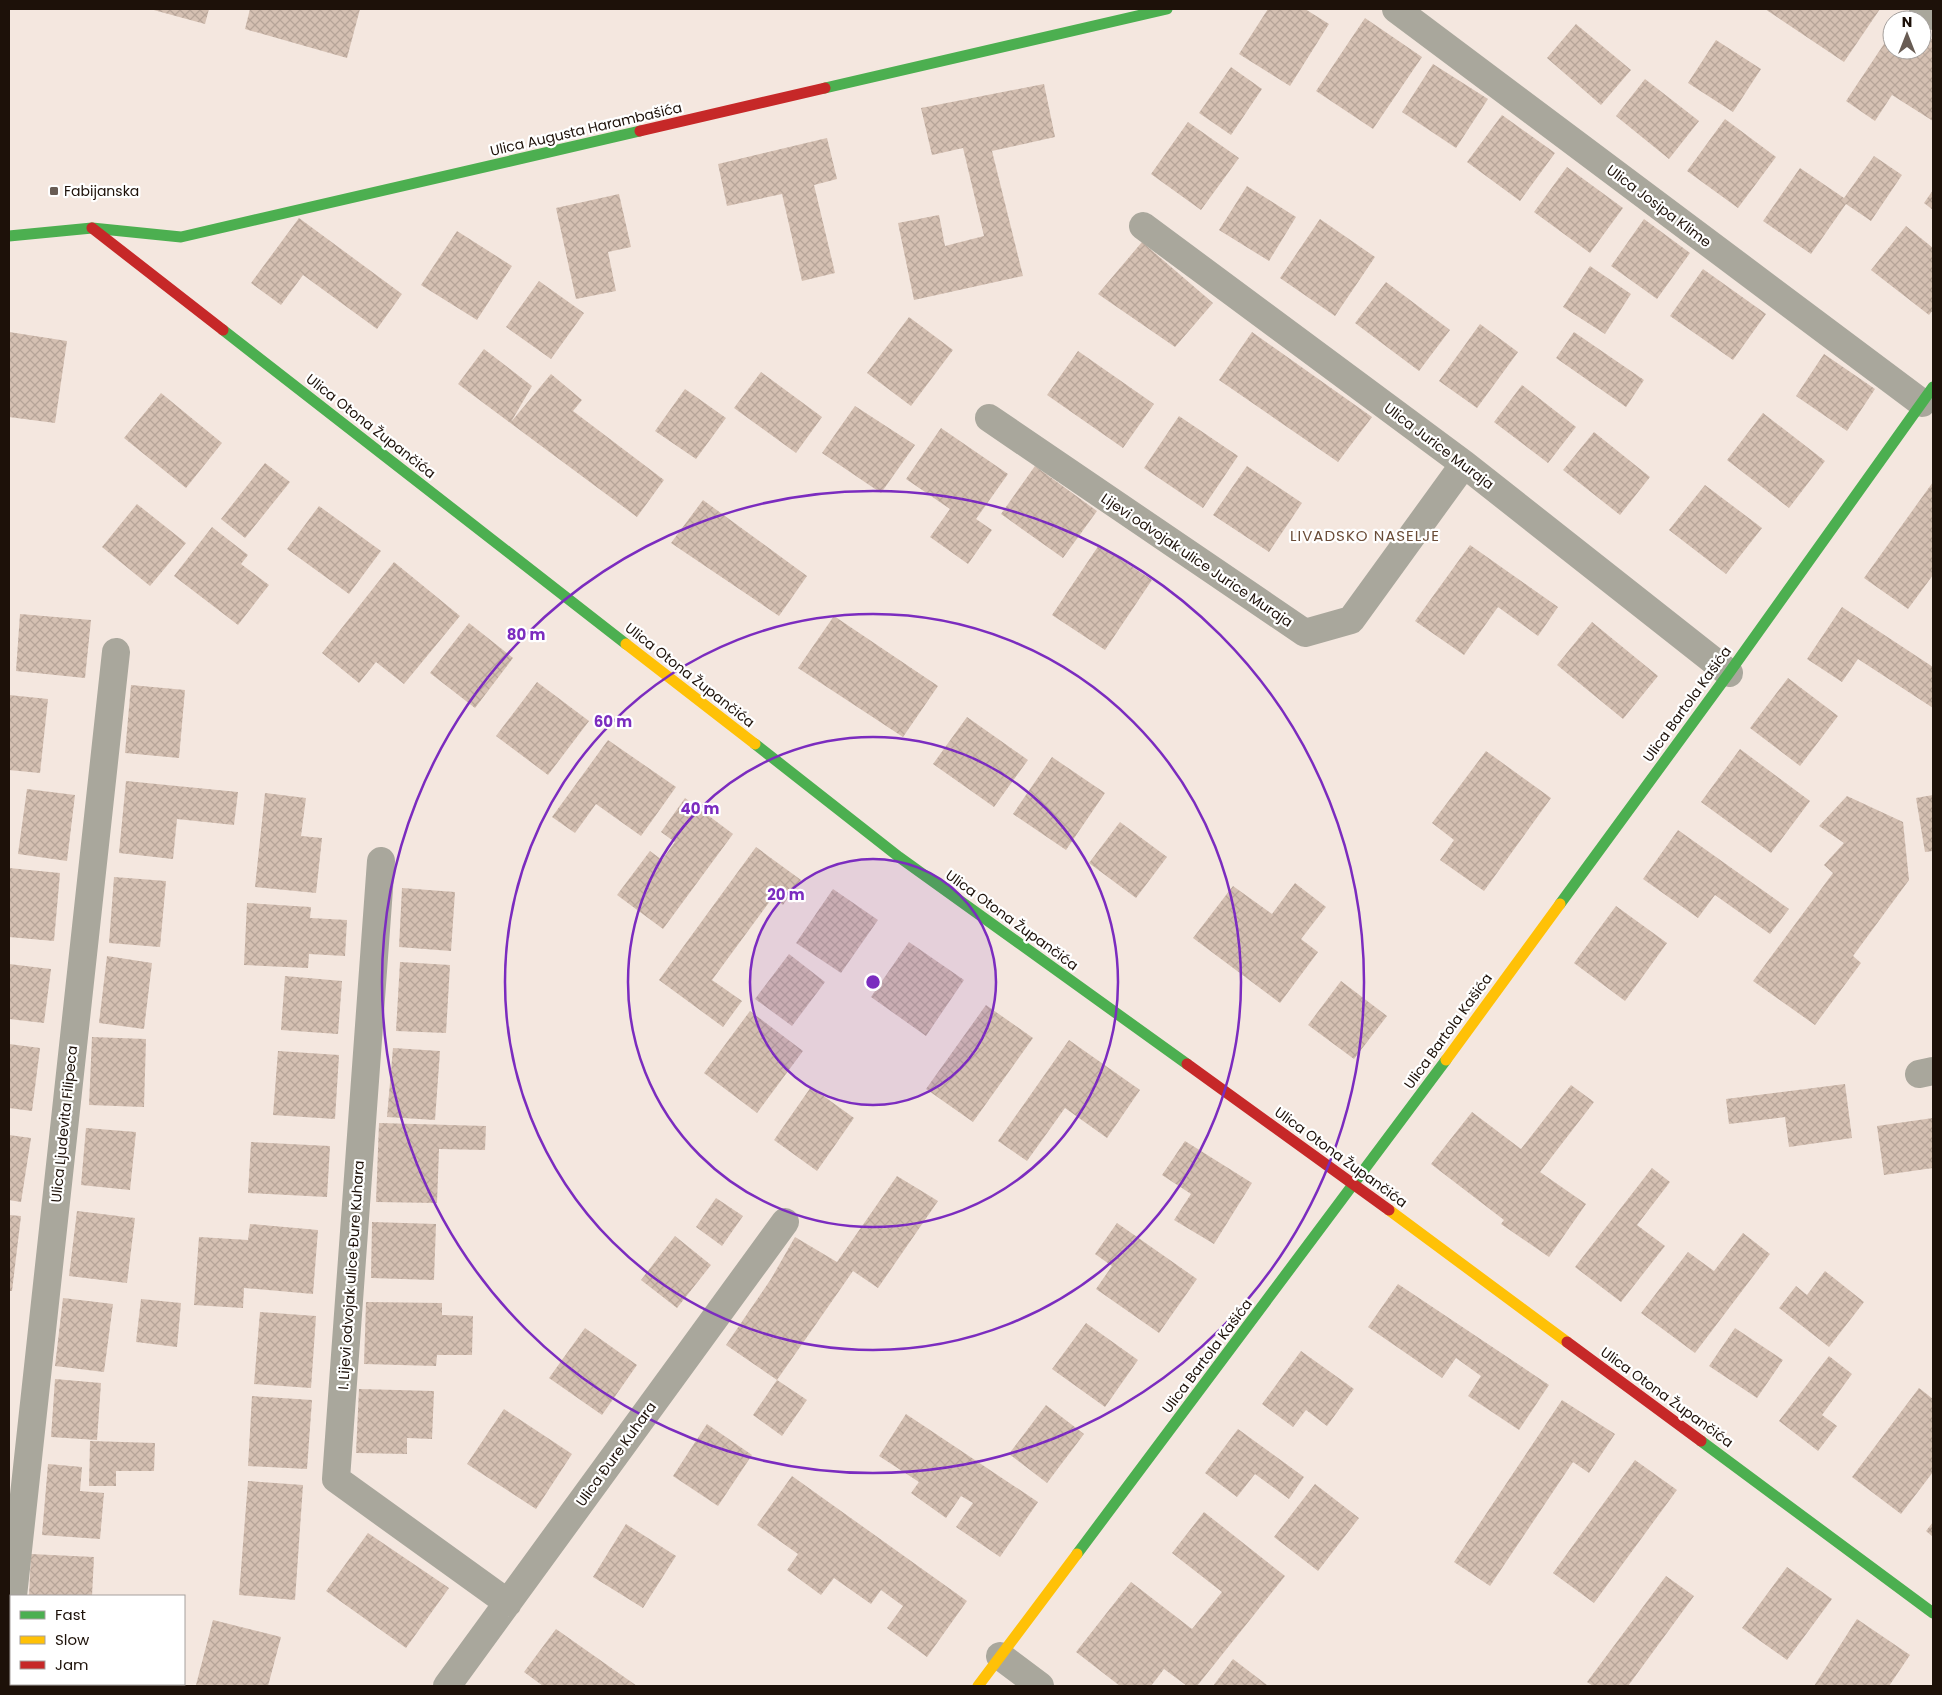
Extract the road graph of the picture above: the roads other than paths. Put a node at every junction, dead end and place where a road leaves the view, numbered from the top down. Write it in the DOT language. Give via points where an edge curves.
graph roads {
  1 [pos="1167,9"];
  2 [pos="1396,9"];
  3 [pos="1923,9"];
  4 [pos="1933,16"];
  5 [pos="1143,226"];
  6 [pos="92,228"];
  7 [pos="9,236"];
  8 [pos="1928,395"];
  9 [pos="989,418"];
  10 [pos="1464,464"];
  11 [pos="116,652"];
  12 [pos="1728,674"];
  13 [pos="381,861"];
  14 [pos="1355,1185"];
  15 [pos="785,1222"];
  16 [pos="13,1595"];
  17 [pos="508,1603"];
  18 [pos="1933,1613"];
  19 [pos="1000,1656"];
  20 [pos="447,1686"];
  21 [pos="978,1686"];
  22 [pos="1040,1686"];
  1 -- 6 [label="street, Ulica Augusta Harambašića" via="181,237"];
  2 -- 8 [label="street, Ulica Josipa Klime"];
  3 -- 4 [label="street"];
  5 -- 10 [label="street, Ulica Jurice Muraja"];
  6 -- 7 [label="street, Ulica Augusta Harambašića"];
  6 -- 14 [label="street, Ulica Otona Župančića" via="899,857"];
  8 -- 12 [label="street, Ulica Bartola Kašića"];
  9 -- 10 [label="street, Lijevi odvojak ulice Jurice Muraja" via="1305,633 1351,620"];
  10 -- 12 [label="street, Ulica Jurice Muraja"];
  11 -- 16 [label="street, Ulica Ljudevita Filipeca"];
  12 -- 14 [label="street, Ulica Bartola Kašića"];
  13 -- 17 [label="street, I. Lijevi odvojak ulice Đure Kuhara" via="336,1479"];
  14 -- 18 [label="street, Ulica Otona Župančića"];
  14 -- 19 [label="street, Ulica Bartola Kašića"];
  15 -- 17 [label="street, Ulica Đure Kuhara"];
  17 -- 20 [label="street, Ulica Đure Kuhara"];
  19 -- 21 [label="street, Ulica Bartola Kašića"];
  19 -- 22 [label="street"];
}
